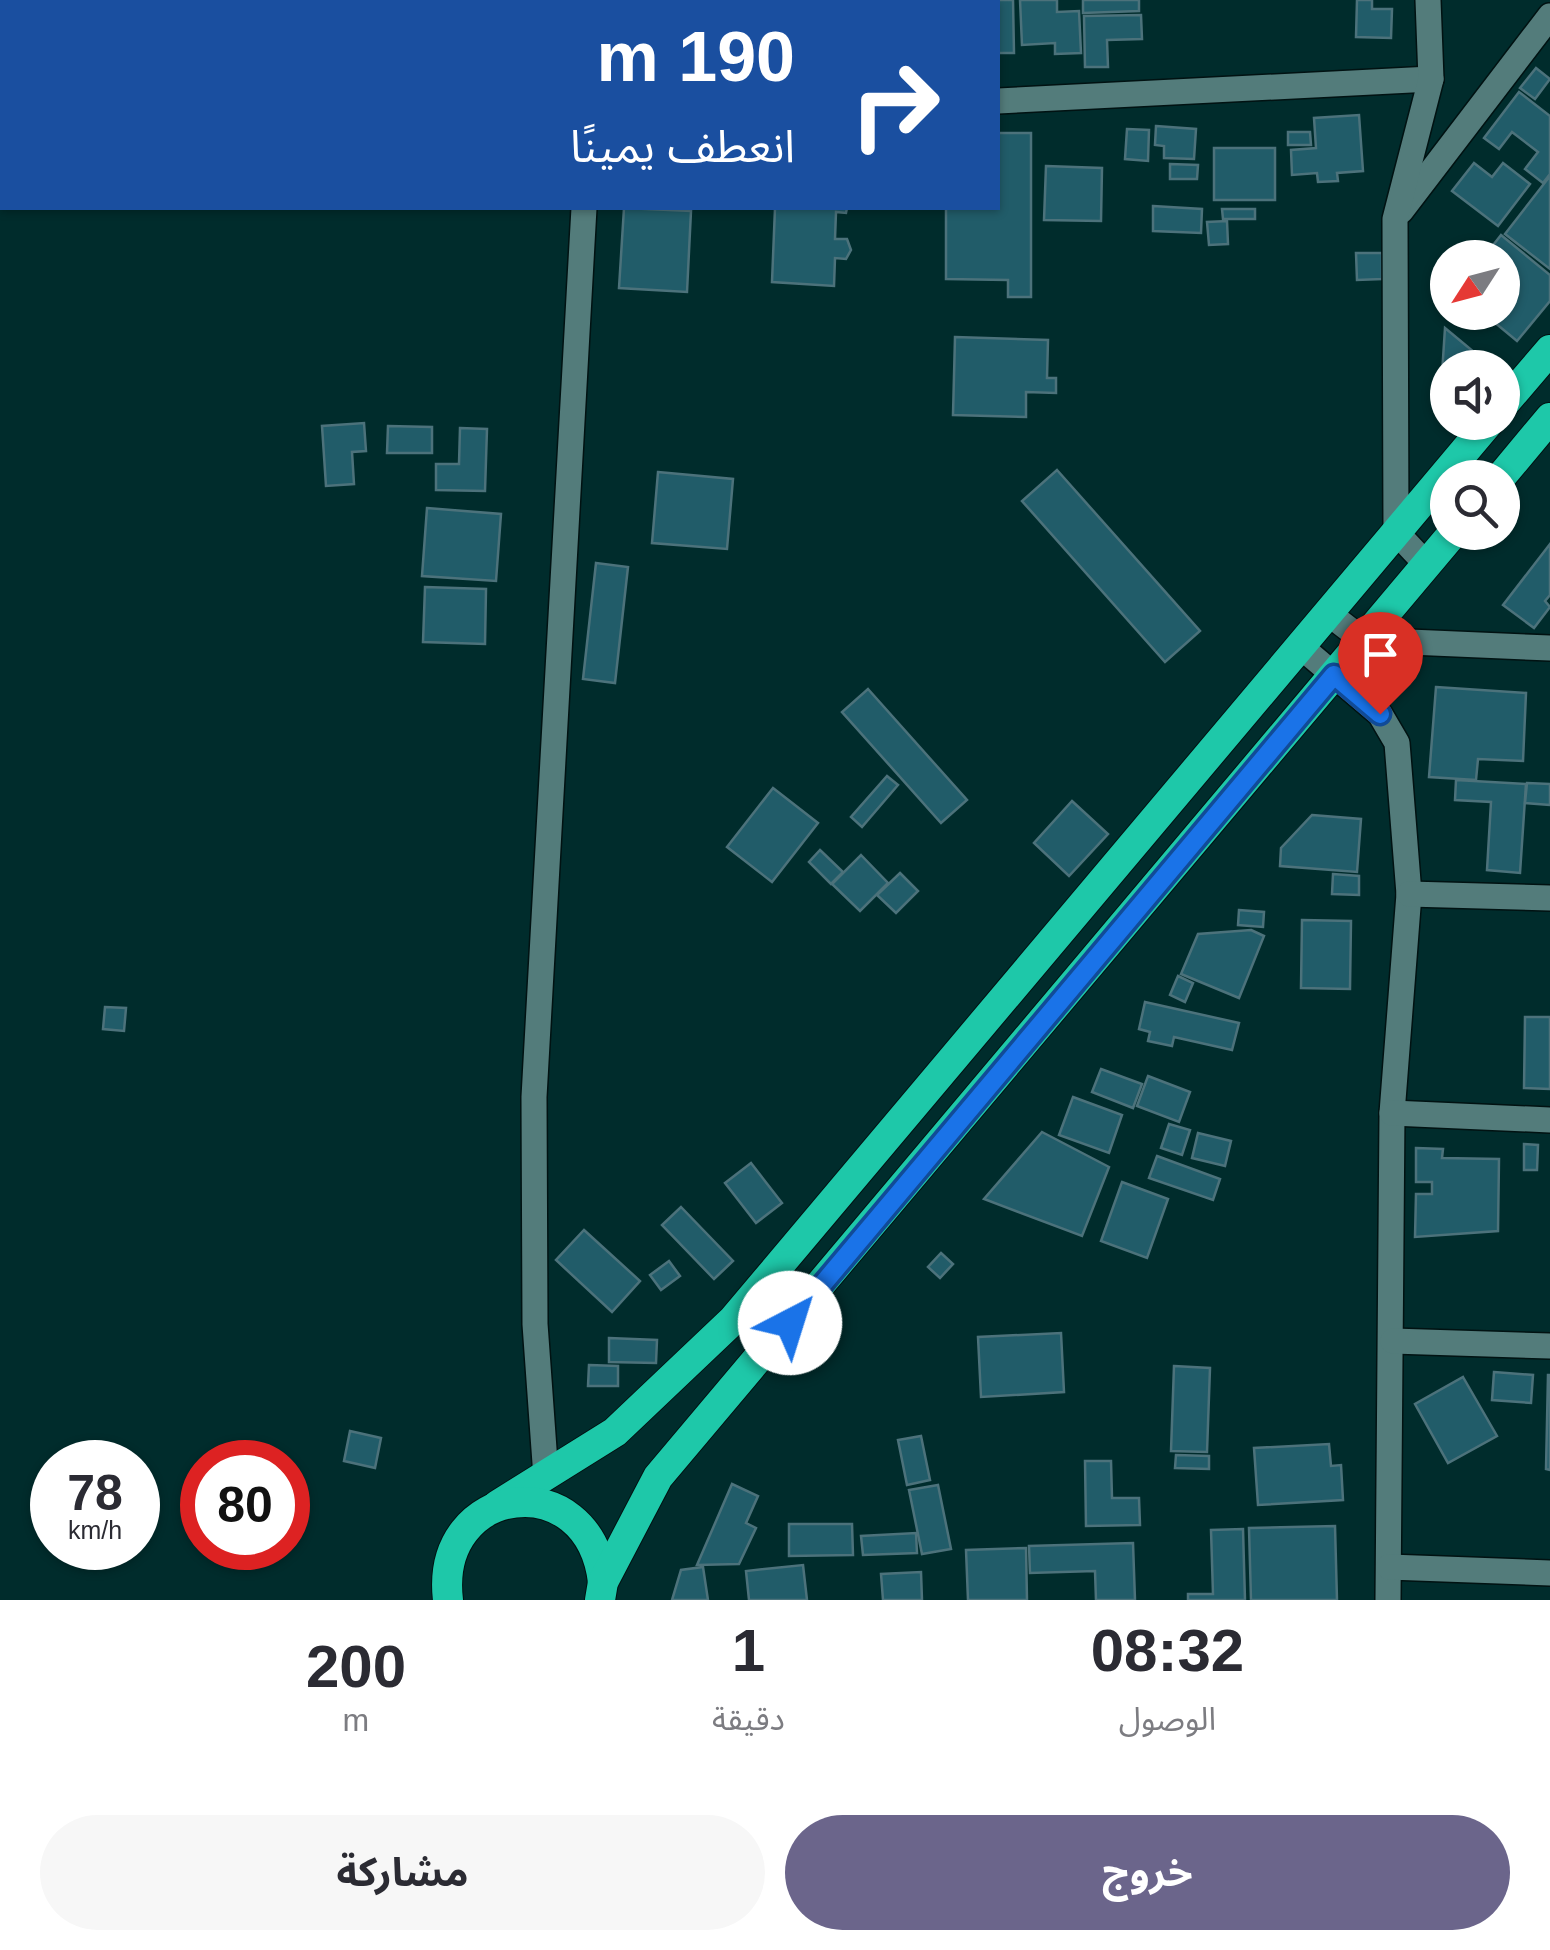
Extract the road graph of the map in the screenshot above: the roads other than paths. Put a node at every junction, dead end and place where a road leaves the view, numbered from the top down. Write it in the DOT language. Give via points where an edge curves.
graph roads {
  1 [pos="1428,0"];
  2 [pos="1550,16"];
  3 [pos="1430,79"];
  4 [pos="1000,102"];
  5 [pos="584,210"];
  6 [pos="1394,219"];
  7 [pos="1550,350"];
  8 [pos="1520,385"];
  9 [pos="1550,418"];
  10 [pos="1474,440"];
  11 [pos="1515,460"];
  12 [pos="1396,532"];
  13 [pos="1439,550"];
  14 [pos="1427,565"];
  15 [pos="1328,613"];
  16 [pos="1364,640"];
  17 [pos="1300,646"];
  18 [pos="1550,648"];
  19 [pos="1334,675"];
  20 [pos="1409,894"];
  21 [pos="1550,898"];
  22 [pos="1392,1113"];
  23 [pos="1550,1120"];
  24 [pos="1393,1341"];
  25 [pos="1550,1346"];
  26 [pos="546,1477"];
  27 [pos="498,1506"];
  28 [pos="1389,1567"];
  29 [pos="1550,1573"];
  30 [pos="601,1591"];
  31 [pos="440,1592"];
  32 [pos="1388,1600"];
  1 -- 3 [label="street"];
  2 -- 6 [label="street"];
  3 -- 4 [label="street"];
  3 -- 6 [label="street"];
  5 -- 26 [label="street" via="534,1098 535,1324"];
  6 -- 12 [label="street"];
  7 -- 8 [label="highway"];
  9 -- 11 [label="highway"];
  10 -- 12 [label="highway"];
  12 -- 14 [label="street"];
  12 -- 15 [label="highway"];
  13 -- 14 [label="highway"];
  14 -- 16 [label="highway"];
  15 -- 16 [label="street"];
  15 -- 17 [label="highway"];
  16 -- 18 [label="street"];
  16 -- 19 [label="highway"];
  17 -- 19 [label="street"];
  17 -- 26 [label="highway" via="733,1320 615,1432"];
  19 -- 20 [label="street" via="1380,714 1398,743"];
  19 -- 30 [label="highway" via="658,1477"];
  20 -- 21 [label="street"];
  20 -- 22 [label="street"];
  22 -- 23 [label="street"];
  22 -- 24 [label="street"];
  24 -- 25 [label="street"];
  24 -- 28 [label="street"];
  26 -- 27 [label="highway"];
  27 -- 30 [label="highway" via="544,1504 568,1514 600,1558"];
  27 -- 31 [label="highway" via="474,1519 450,1552"];
  28 -- 29 [label="street"];
  28 -- 32 [label="street"];
}
